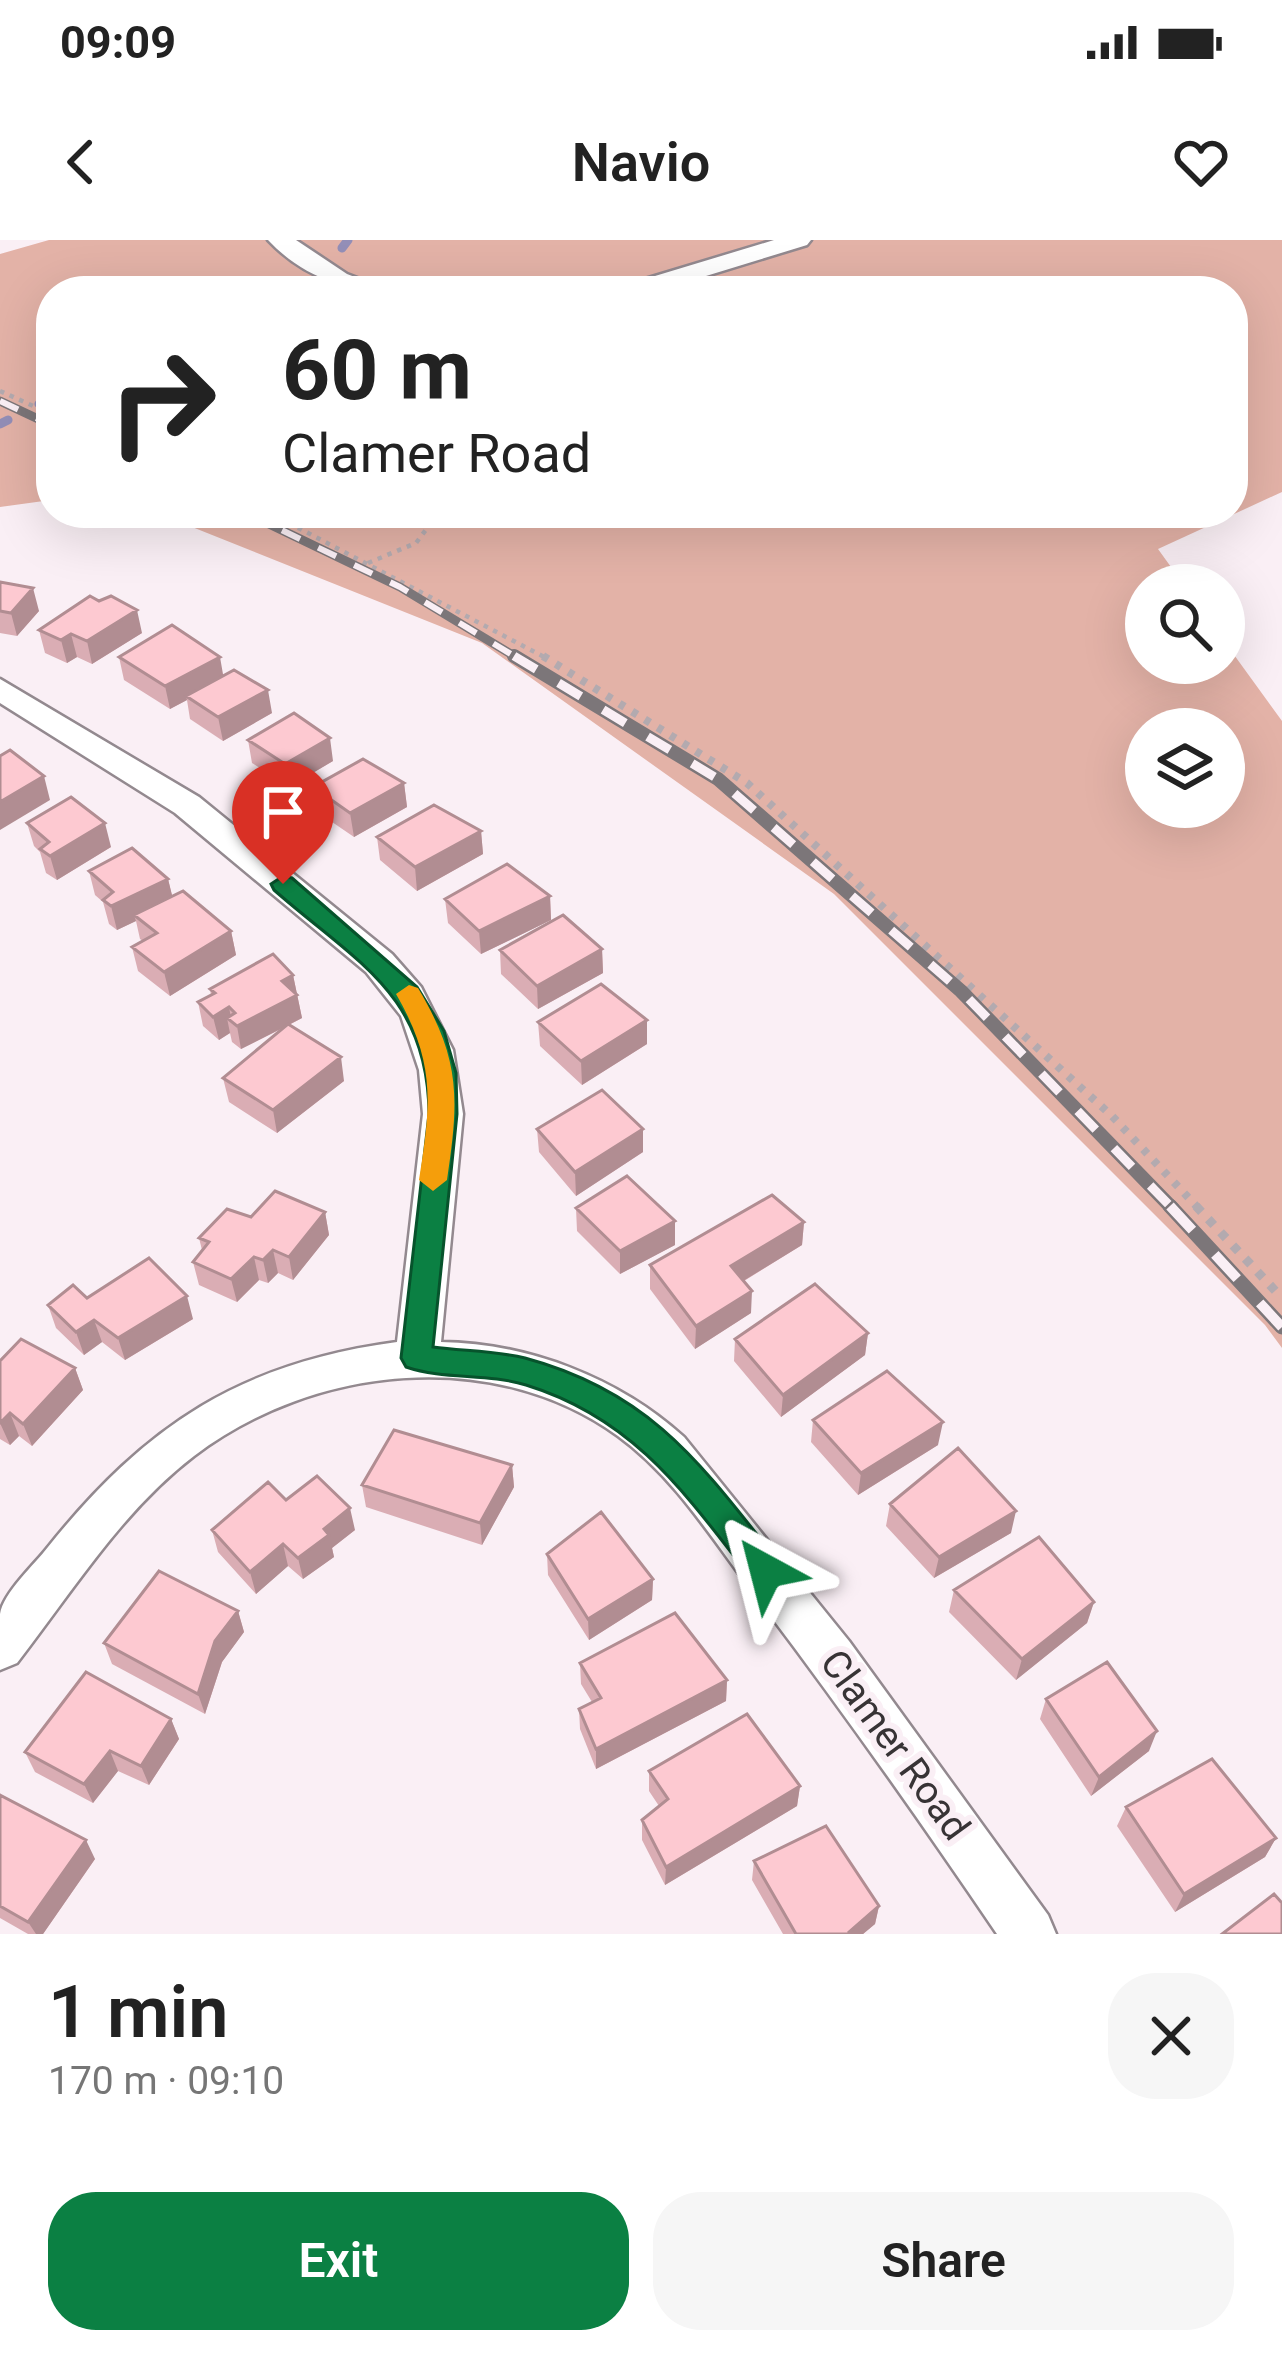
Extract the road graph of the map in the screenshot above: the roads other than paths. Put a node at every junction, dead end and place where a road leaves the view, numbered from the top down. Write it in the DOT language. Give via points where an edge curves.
graph roads {
  1 [pos="280,240"];
  2 [pos="799,240"];
  3 [pos="334,276"];
  4 [pos="681,276"];
  5 [pos="0,688"];
  6 [pos="417,1358"];
  7 [pos="0,1646"];
  8 [pos="1029,1934"];
  1 -- 3 [label="street"];
  2 -- 4 [label="street"];
  5 -- 6 [label="street" via="187,805 408,993 442,1073"];
  6 -- 7 [label="street, Clamer Road" via="293,1381 179,1441 130,1484"];
  6 -- 8 [label="street, Clamer Road" via="521,1370 578,1390 631,1420 680,1462 880,1717"];
}
